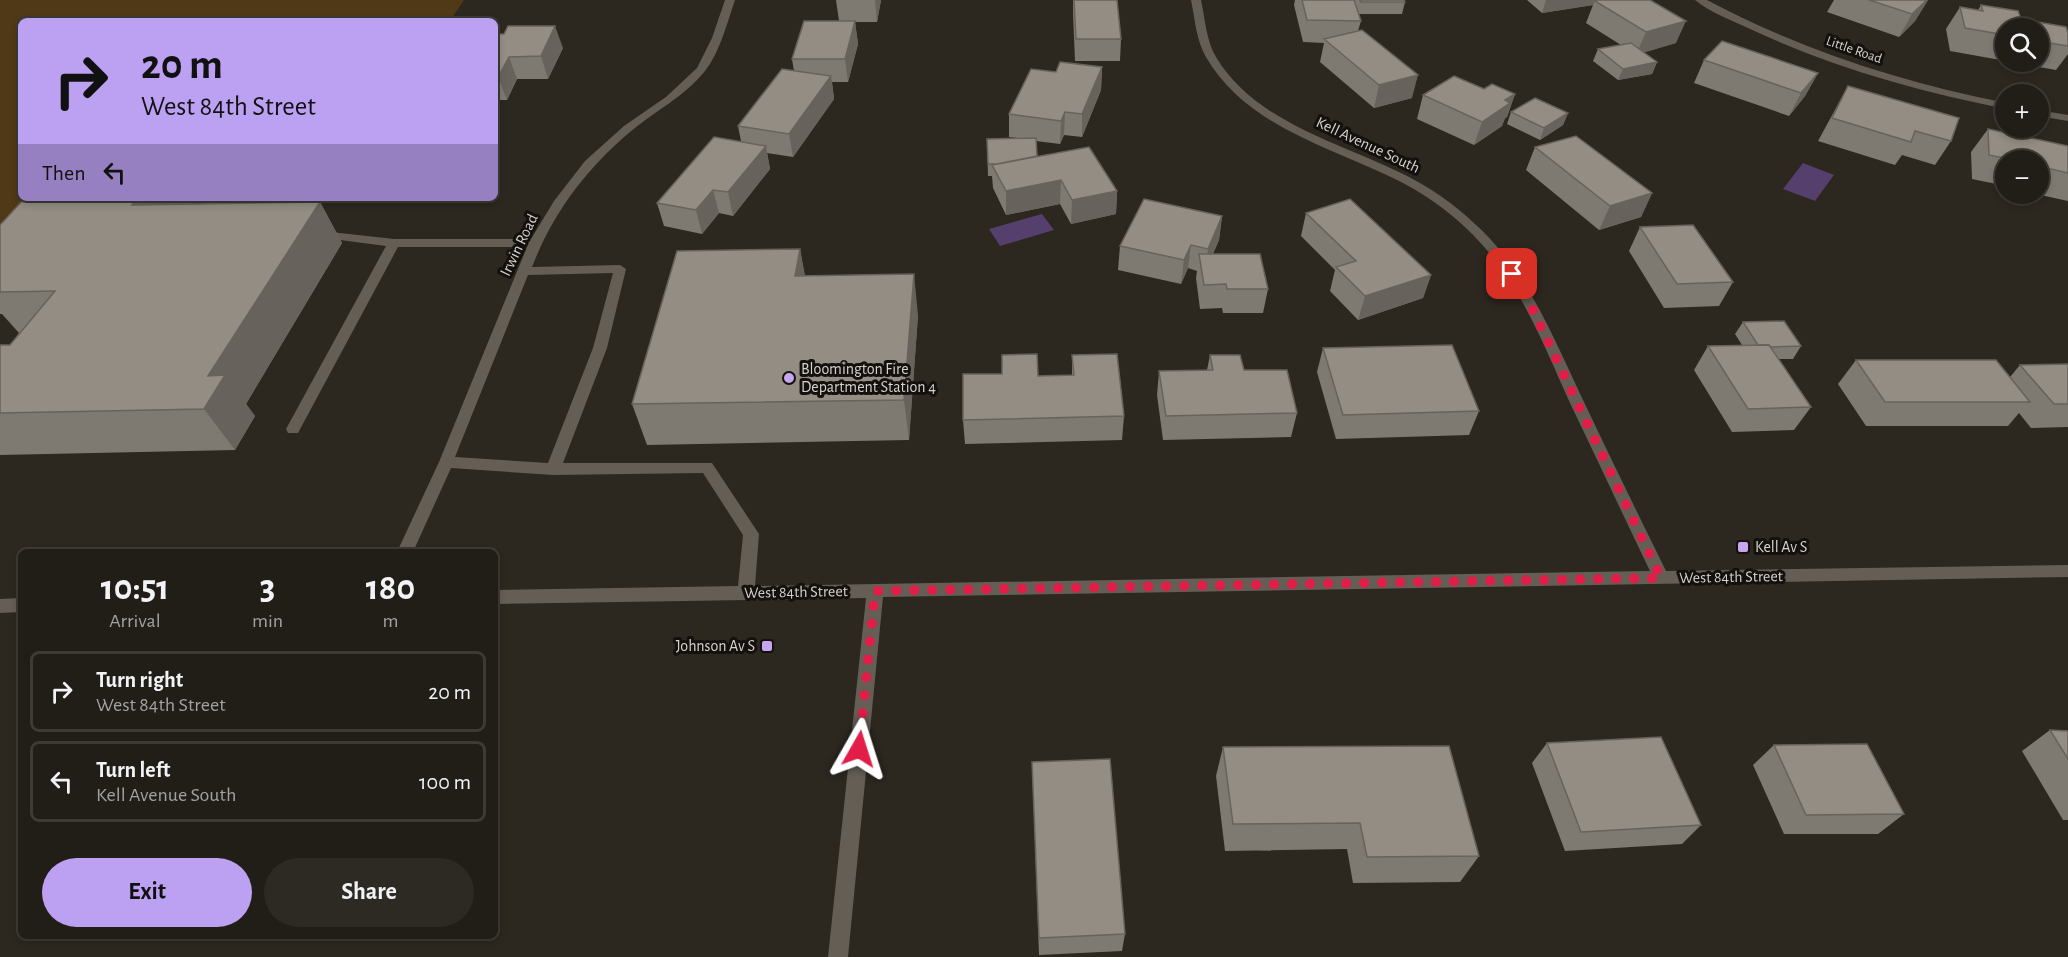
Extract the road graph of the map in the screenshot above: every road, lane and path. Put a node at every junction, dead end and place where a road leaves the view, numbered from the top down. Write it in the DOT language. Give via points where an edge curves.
graph roads {
  1 [pos="730,0"];
  2 [pos="1196,0"];
  3 [pos="1700,0"];
  4 [pos="1995,104"];
  5 [pos="2049,114"];
  6 [pos="2068,118"];
  7 [pos="307,232"];
  8 [pos="394,243"];
  9 [pos="535,243"];
  10 [pos="523,271"];
  11 [pos="293,429"];
  12 [pos="446,462"];
  13 [pos="553,469"];
  14 [pos="406,549"];
  15 [pos="2068,572"];
  16 [pos="1661,578"];
  17 [pos="875,591"];
  18 [pos="746,593"];
  19 [pos="498,597"];
  20 [pos="18,605"];
  21 [pos="0,606"];
  22 [pos="838,957"];
  1 -- 9 [label="street, Irwin Road" via="701,69 670,99 628,128 589,163"];
  2 -- 16 [label="street, Kell Avenue South" via="1211,57 1229,82 1291,127 1407,178 1458,214 1501,258 1532,308"];
  3 -- 4 [label="street, Little Road" via="1808,50 1882,75"];
  5 -- 6 [label="street"];
  7 -- 8 [label="street"];
  8 -- 9 [label="street"];
  8 -- 11 [label="street"];
  9 -- 10 [label="street, Irwin Road"];
  10 -- 12 [label="street, Irwin Road"];
  10 -- 13 [label="street" via="621,269 600,348"];
  12 -- 13 [label="street"];
  12 -- 14 [label="street, Irwin Road"];
  13 -- 18 [label="street" via="707,467 751,534"];
  15 -- 16 [label="street, West 84th Street"];
  16 -- 17 [label="street, West 84th Street"];
  17 -- 18 [label="street, West 84th Street"];
  17 -- 22 [label="street"];
  18 -- 19 [label="street, West 84th Street"];
  20 -- 21 [label="street"];
}
